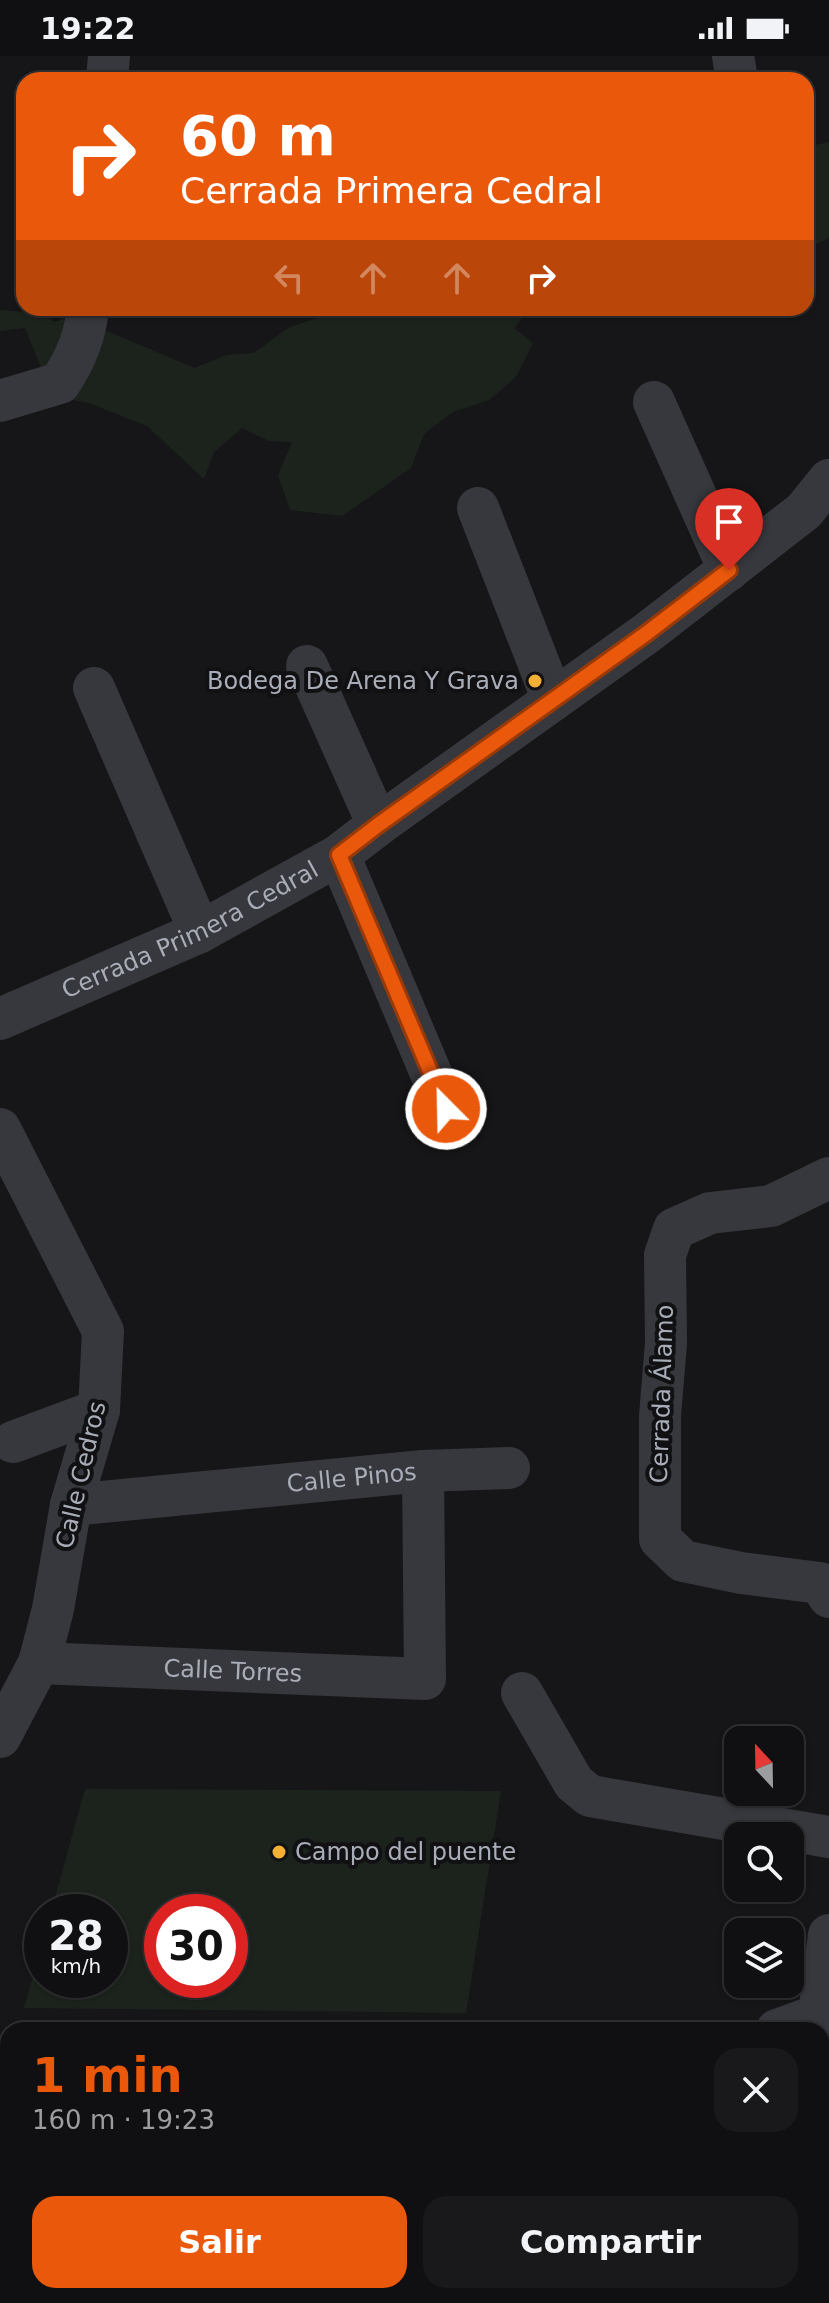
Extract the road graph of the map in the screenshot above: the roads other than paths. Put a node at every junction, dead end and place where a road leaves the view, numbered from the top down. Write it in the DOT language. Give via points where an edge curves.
graph roads {
  1 [pos="87,316"];
  2 [pos="0,401"];
  3 [pos="654,402"];
  4 [pos="829,480"];
  5 [pos="478,508"];
  6 [pos="729,570"];
  7 [pos="307,666"];
  8 [pos="94,688"];
  9 [pos="553,700"];
  10 [pos="378,825"];
  11 [pos="339,855"];
  12 [pos="200,932"];
  13 [pos="0,1019"];
  14 [pos="446,1109"];
  15 [pos="0,1129"];
  16 [pos="829,1178"];
  17 [pos="99,1410"];
  18 [pos="13,1442"];
  19 [pos="509,1468"];
  20 [pos="423,1471"];
  21 [pos="71,1505"];
  22 [pos="829,1597"];
  23 [pos="39,1663"];
  24 [pos="425,1679"];
  25 [pos="522,1693"];
  26 [pos="0,1737"];
  27 [pos="829,1837"];
  28 [pos="829,1935"];
  29 [pos="824,2012"];
  30 [pos="798,2022"];
  1 -- 2 [label="street" via="76,358 60,383"];
  3 -- 6 [label="street"];
  4 -- 6 [label="street, Cerrada Primera Cedral" via="804,511"];
  5 -- 9 [label="street"];
  6 -- 9 [label="street, Cerrada Primera Cedral"];
  7 -- 10 [label="street"];
  8 -- 12 [label="street"];
  9 -- 10 [label="street, Cerrada Primera Cedral"];
  10 -- 11 [label="street, Cerrada Primera Cedral"];
  11 -- 12 [label="street, Cerrada Primera Cedral"];
  11 -- 14 [label="street"];
  12 -- 13 [label="street, Cerrada Primera Cedral"];
  15 -- 17 [label="street, Calle Cedros" via="103,1331"];
  16 -- 22 [label="street, Cerrada Álamo" via="771,1206 710,1213 674,1229 665,1255 659,1487 660,1539 683,1561 820,1583"];
  17 -- 18 [label="street"];
  17 -- 21 [label="street, Calle Cedros"];
  19 -- 20 [label="street"];
  20 -- 21 [label="street, Calle Pinos"];
  20 -- 24 [label="street, Calle Pinos"];
  21 -- 23 [label="street, Calle Cedros"];
  23 -- 24 [label="street, Calle Torres"];
  23 -- 26 [label="street, Calle Cedros"];
  25 -- 27 [label="street" via="574,1783 590,1796"];
  28 -- 29 [label="street"];
  29 -- 30 [label="street"];
}
